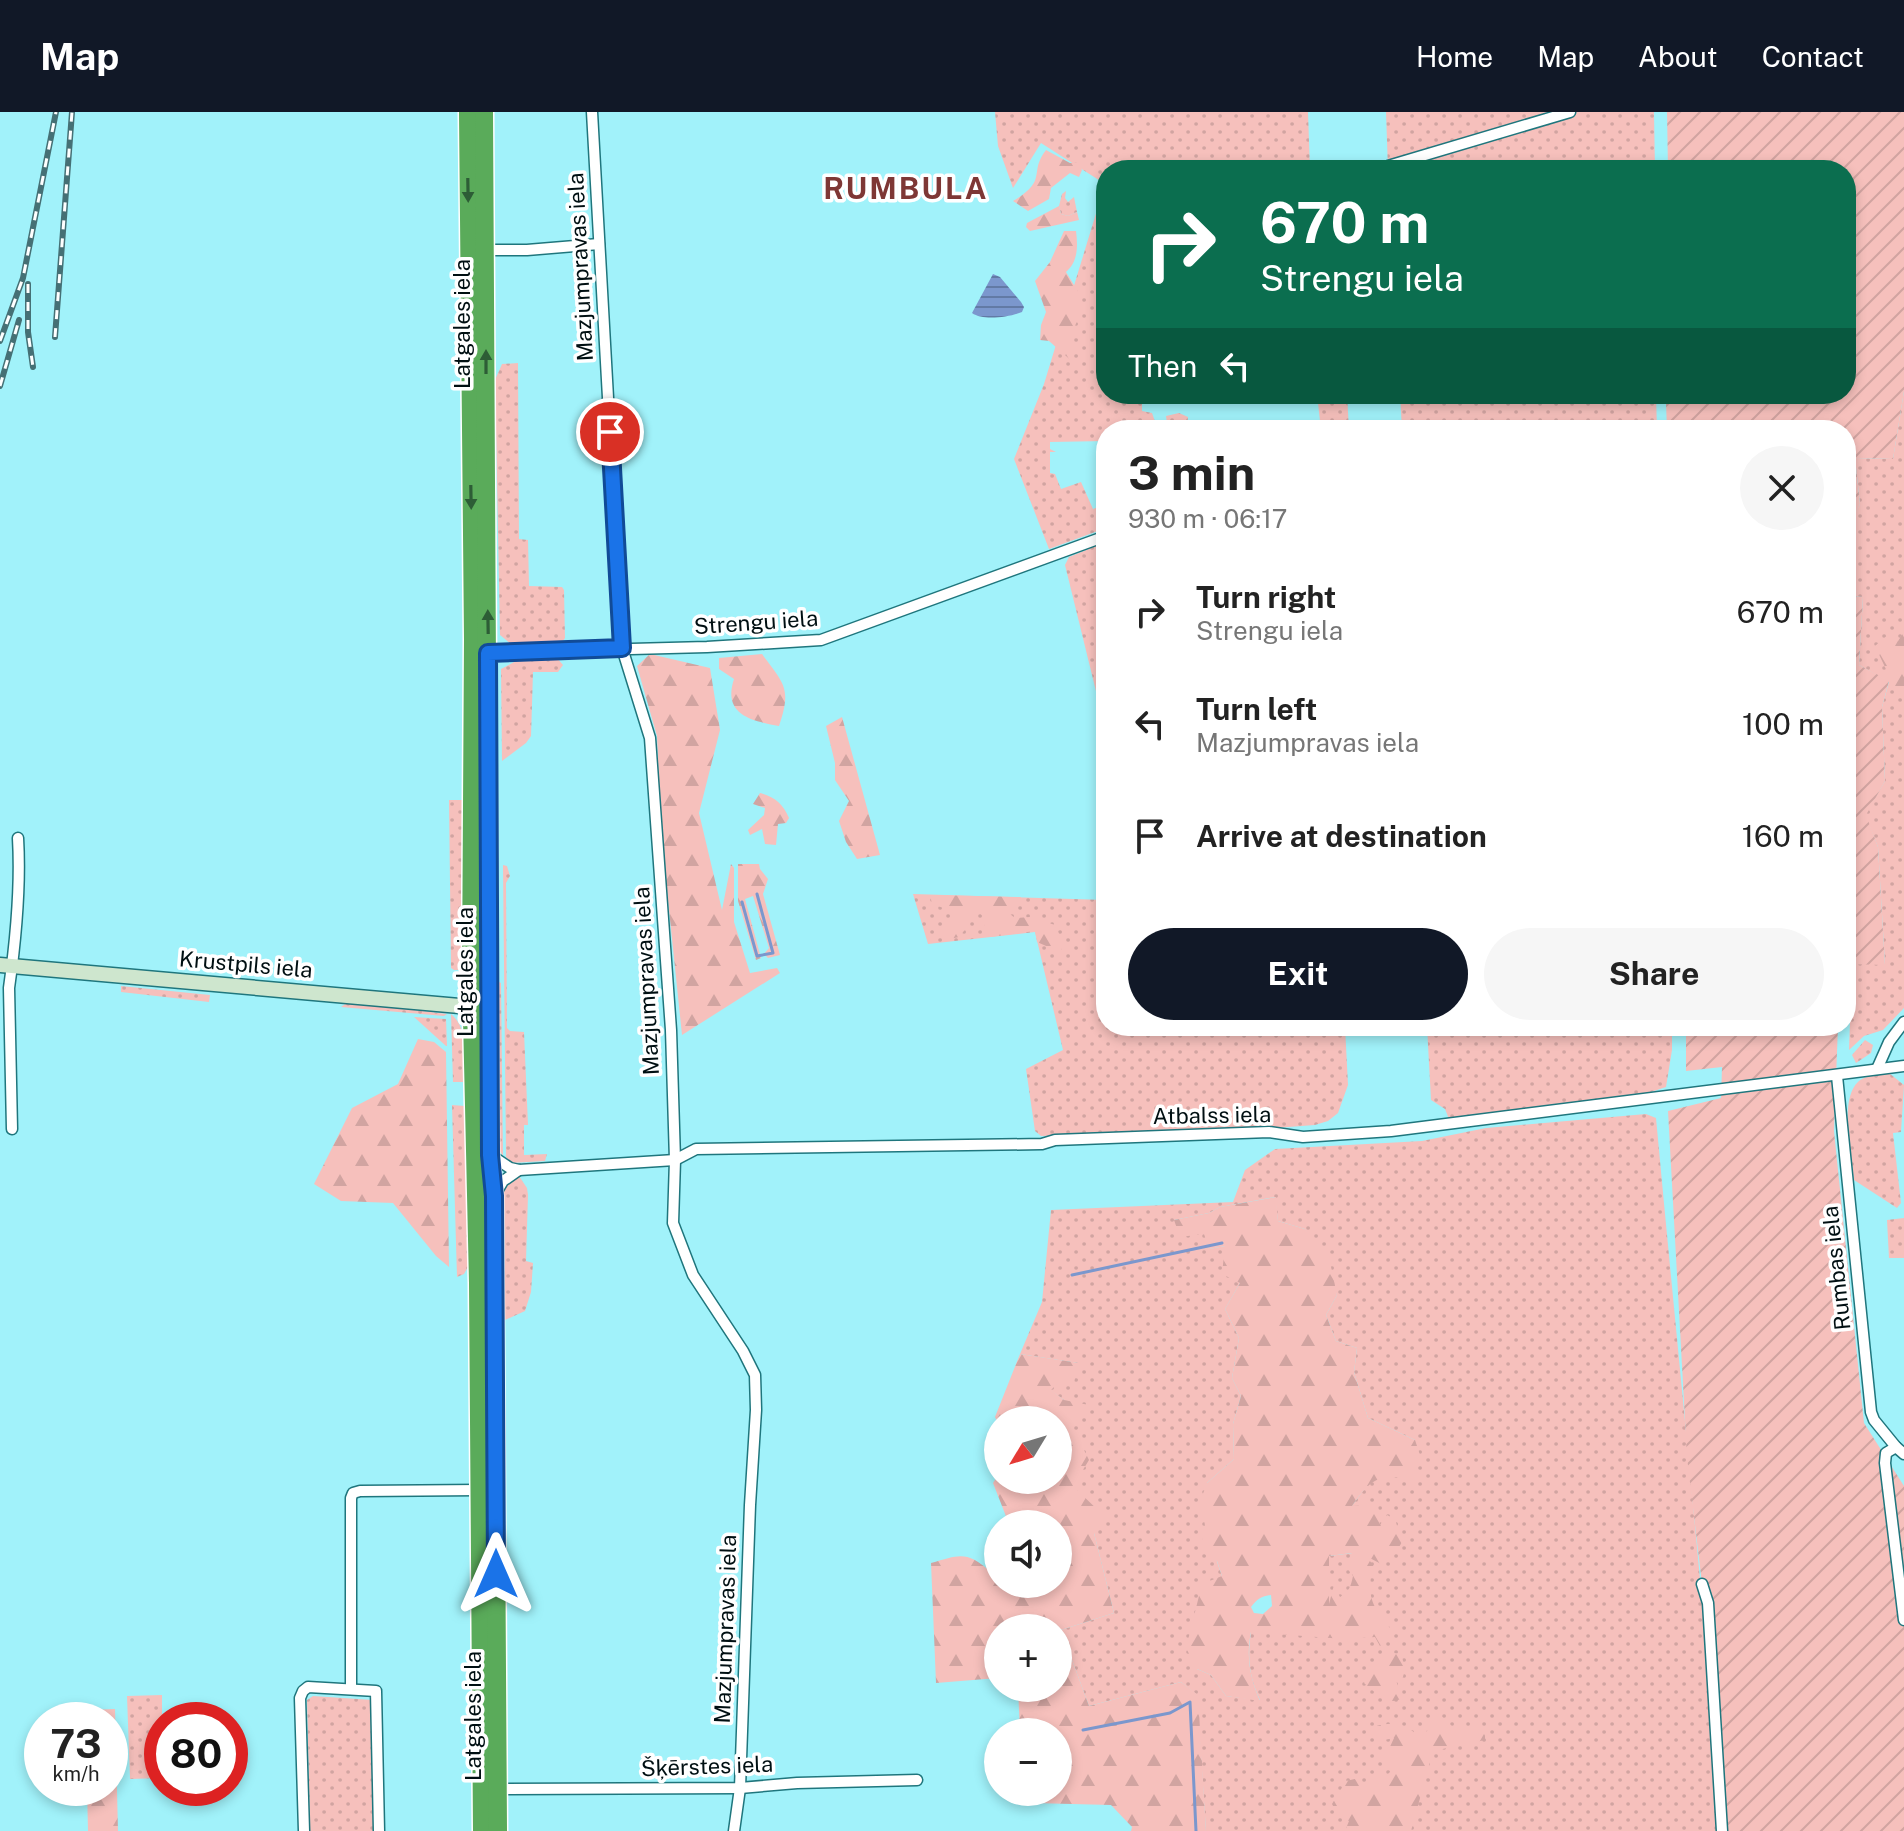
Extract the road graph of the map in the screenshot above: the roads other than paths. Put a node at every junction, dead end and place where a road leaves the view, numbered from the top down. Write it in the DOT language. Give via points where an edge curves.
graph roads {
  1 [pos="468,112"];
  2 [pos="484,112"];
  3 [pos="592,112"];
  4 [pos="1570,112"];
  5 [pos="1408,160"];
  6 [pos="599,244"];
  7 [pos="485,250"];
  8 [pos="1096,540"];
  9 [pos="622,648"];
  10 [pos="480,653"];
  11 [pos="18,838"];
  12 [pos="7,966"];
  13 [pos="481,1008"];
  14 [pos="1904,1022"];
  15 [pos="1904,1066"];
  16 [pos="1877,1069"];
  17 [pos="1837,1076"];
  18 [pos="12,1129"];
  19 [pos="490,1155"];
  20 [pos="675,1160"];
  21 [pos="519,1170"];
  22 [pos="494,1196"];
  23 [pos="1900,1451"];
  24 [pos="480,1490"];
  25 [pos="1702,1584"];
  26 [pos="1904,1620"];
  27 [pos="351,1688"];
  28 [pos="917,1780"];
  29 [pos="740,1788"];
  30 [pos="498,1789"];
  31 [pos="304,1831"];
  32 [pos="379,1831"];
  33 [pos="482,1831"];
  34 [pos="498,1831"];
  35 [pos="734,1831"];
  36 [pos="1722,1831"];
  1 -- 10 [label="highway, Latgales iela, one-way"];
  2 -- 7 [label="highway, Latgales iela"];
  3 -- 6 [label="street, Mazjumpravas iela"];
  4 -- 5 [label="street"];
  6 -- 7 [label="street"];
  6 -- 9 [label="street, Mazjumpravas iela"];
  10 -- 7 [label="highway, Latgales iela, one-way"];
  8 -- 9 [label="street, Strengu iela" via="821,640"];
  9 -- 10 [label="street, Strengu iela"];
  9 -- 20 [label="street, Mazjumpravas iela" via="650,738"];
  10 -- 13 [label="highway, Latgales iela"];
  11 -- 12 [label="street" via="20,873"];
  12 -- 13 [label="street, Krustpils iela"];
  12 -- 18 [label="street"];
  13 -- 19 [label="highway, Latgales iela"];
  13 -- 24 [label="highway, Latgales iela"];
  14 -- 16 [label="street"];
  15 -- 16 [label="street, Atbalss iela"];
  16 -- 17 [label="street, Atbalss iela"];
  17 -- 20 [label="street, Atbalss iela" via="1391,1131 696,1149"];
  17 -- 23 [label="street, Rumbas iela" via="1871,1412"];
  19 -- 21 [label="street"];
  19 -- 22 [label="highway, Latgales iela"];
  20 -- 21 [label="street, Atbalss iela"];
  20 -- 29 [label="street, Mazjumpravas iela" via="673,1223 693,1275 755,1375"];
  21 -- 22 [label="street"];
  22 -- 30 [label="highway, Latgales iela"];
  23 -- 26 [label="street" via="1886,1453 1885,1463"];
  24 -- 27 [label="street" via="353,1493"];
  24 -- 33 [label="highway, Latgales iela"];
  25 -- 36 [label="street" via="1708,1603"];
  27 -- 31 [label="street" via="308,1687 300,1698"];
  27 -- 32 [label="street" via="376,1691"];
  28 -- 29 [label="street, Šķērstes iela"];
  29 -- 30 [label="street, Šķērstes iela"];
  29 -- 35 [label="street, Mazjumpravas iela"];
  30 -- 34 [label="highway, Latgales iela"];
}
